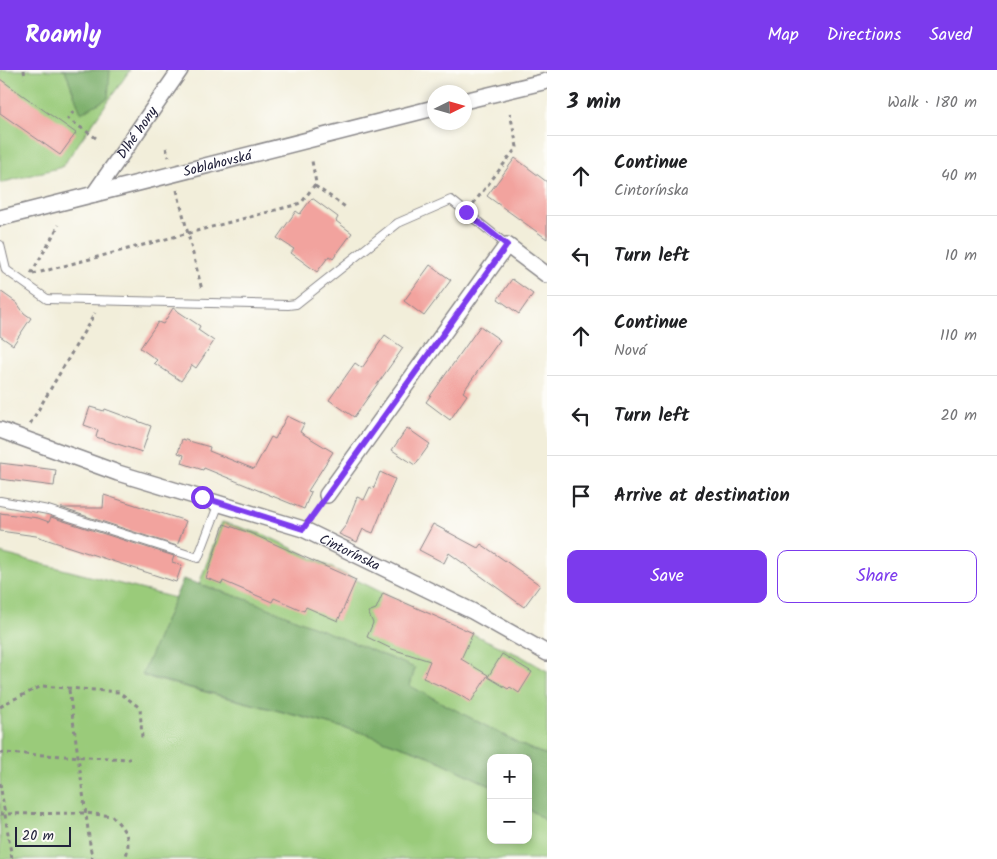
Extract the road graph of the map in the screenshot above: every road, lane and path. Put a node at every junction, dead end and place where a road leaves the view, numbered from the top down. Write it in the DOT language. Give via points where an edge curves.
graph roads {
  1 [pos="24,70"];
  2 [pos="180,70"];
  3 [pos="25,78"];
  4 [pos="547,81"];
  5 [pos="472,98"];
  6 [pos="427,110"];
  7 [pos="74,111"];
  8 [pos="510,113"];
  9 [pos="96,138"];
  10 [pos="166,148"];
  11 [pos="169,157"];
  12 [pos="312,161"];
  13 [pos="176,184"];
  14 [pos="314,186"];
  15 [pos="94,194"];
  16 [pos="347,208"];
  17 [pos="466,212"];
  18 [pos="0,218"];
  19 [pos="59,225"];
  20 [pos="188,232"];
  21 [pos="0,245"];
  22 [pos="507,245"];
  23 [pos="31,274"];
  24 [pos="547,275"];
  25 [pos="24,283"];
  26 [pos="103,299"];
  27 [pos="205,303"];
  28 [pos="0,430"];
  29 [pos="22,439"];
  30 [pos="327,495"];
  31 [pos="0,501"];
  32 [pos="219,503"];
  33 [pos="547,653"];
  34 [pos="68,690"];
  35 [pos="0,707"];
  36 [pos="142,738"];
  37 [pos="0,753"];
  38 [pos="77,756"];
  39 [pos="130,759"];
  40 [pos="0,783"];
  41 [pos="85,813"];
  42 [pos="2,814"];
  43 [pos="12,859"];
  44 [pos="92,859"];
  45 [pos="125,859"];
  1 -- 3 [label="path"];
  2 -- 15 [label="street, Dlhé hony"];
  4 -- 5 [label="street"];
  6 -- 15 [label="street, Soblahovská"];
  7 -- 9 [label="path" via="68,119"];
  8 -- 17 [label="path" via="517,147"];
  10 -- 11 [label="path"];
  12 -- 14 [label="path"];
  13 -- 20 [label="path"];
  14 -- 16 [label="path"];
  14 -- 20 [label="path" via="302,202 295,205"];
  15 -- 18 [label="street, Soblahovská"];
  17 -- 22 [label="lane"];
  17 -- 27 [label="lane" via="451,200 398,223 296,304"];
  19 -- 23 [label="path"];
  20 -- 23 [label="path"];
  20 -- 27 [label="path"];
  21 -- 25 [label="lane" via="6,270"];
  22 -- 24 [label="street"];
  22 -- 30 [label="street"];
  23 -- 25 [label="path"];
  25 -- 26 [label="lane" via="47,299"];
  26 -- 27 [label="lane"];
  26 -- 29 [label="path"];
  28 -- 29 [label="street, Cintorínska"];
  29 -- 32 [label="street, Cintorínska" via="118,473"];
  31 -- 32 [label="lane" via="48,510 198,558"];
  32 -- 33 [label="street, Cintorínska" via="303,529 472,611"];
  34 -- 35 [label="path" via="42,686"];
  34 -- 36 [label="path" via="118,692 140,708"];
  34 -- 38 [label="path"];
  37 -- 38 [label="path"];
  38 -- 39 [label="path"];
  38 -- 41 [label="path"];
  40 -- 42 [label="path"];
  41 -- 42 [label="path"];
  41 -- 44 [label="path"];
  41 -- 45 [label="path" via="112,816 125,830 129,849"];
  42 -- 43 [label="path"];
}
